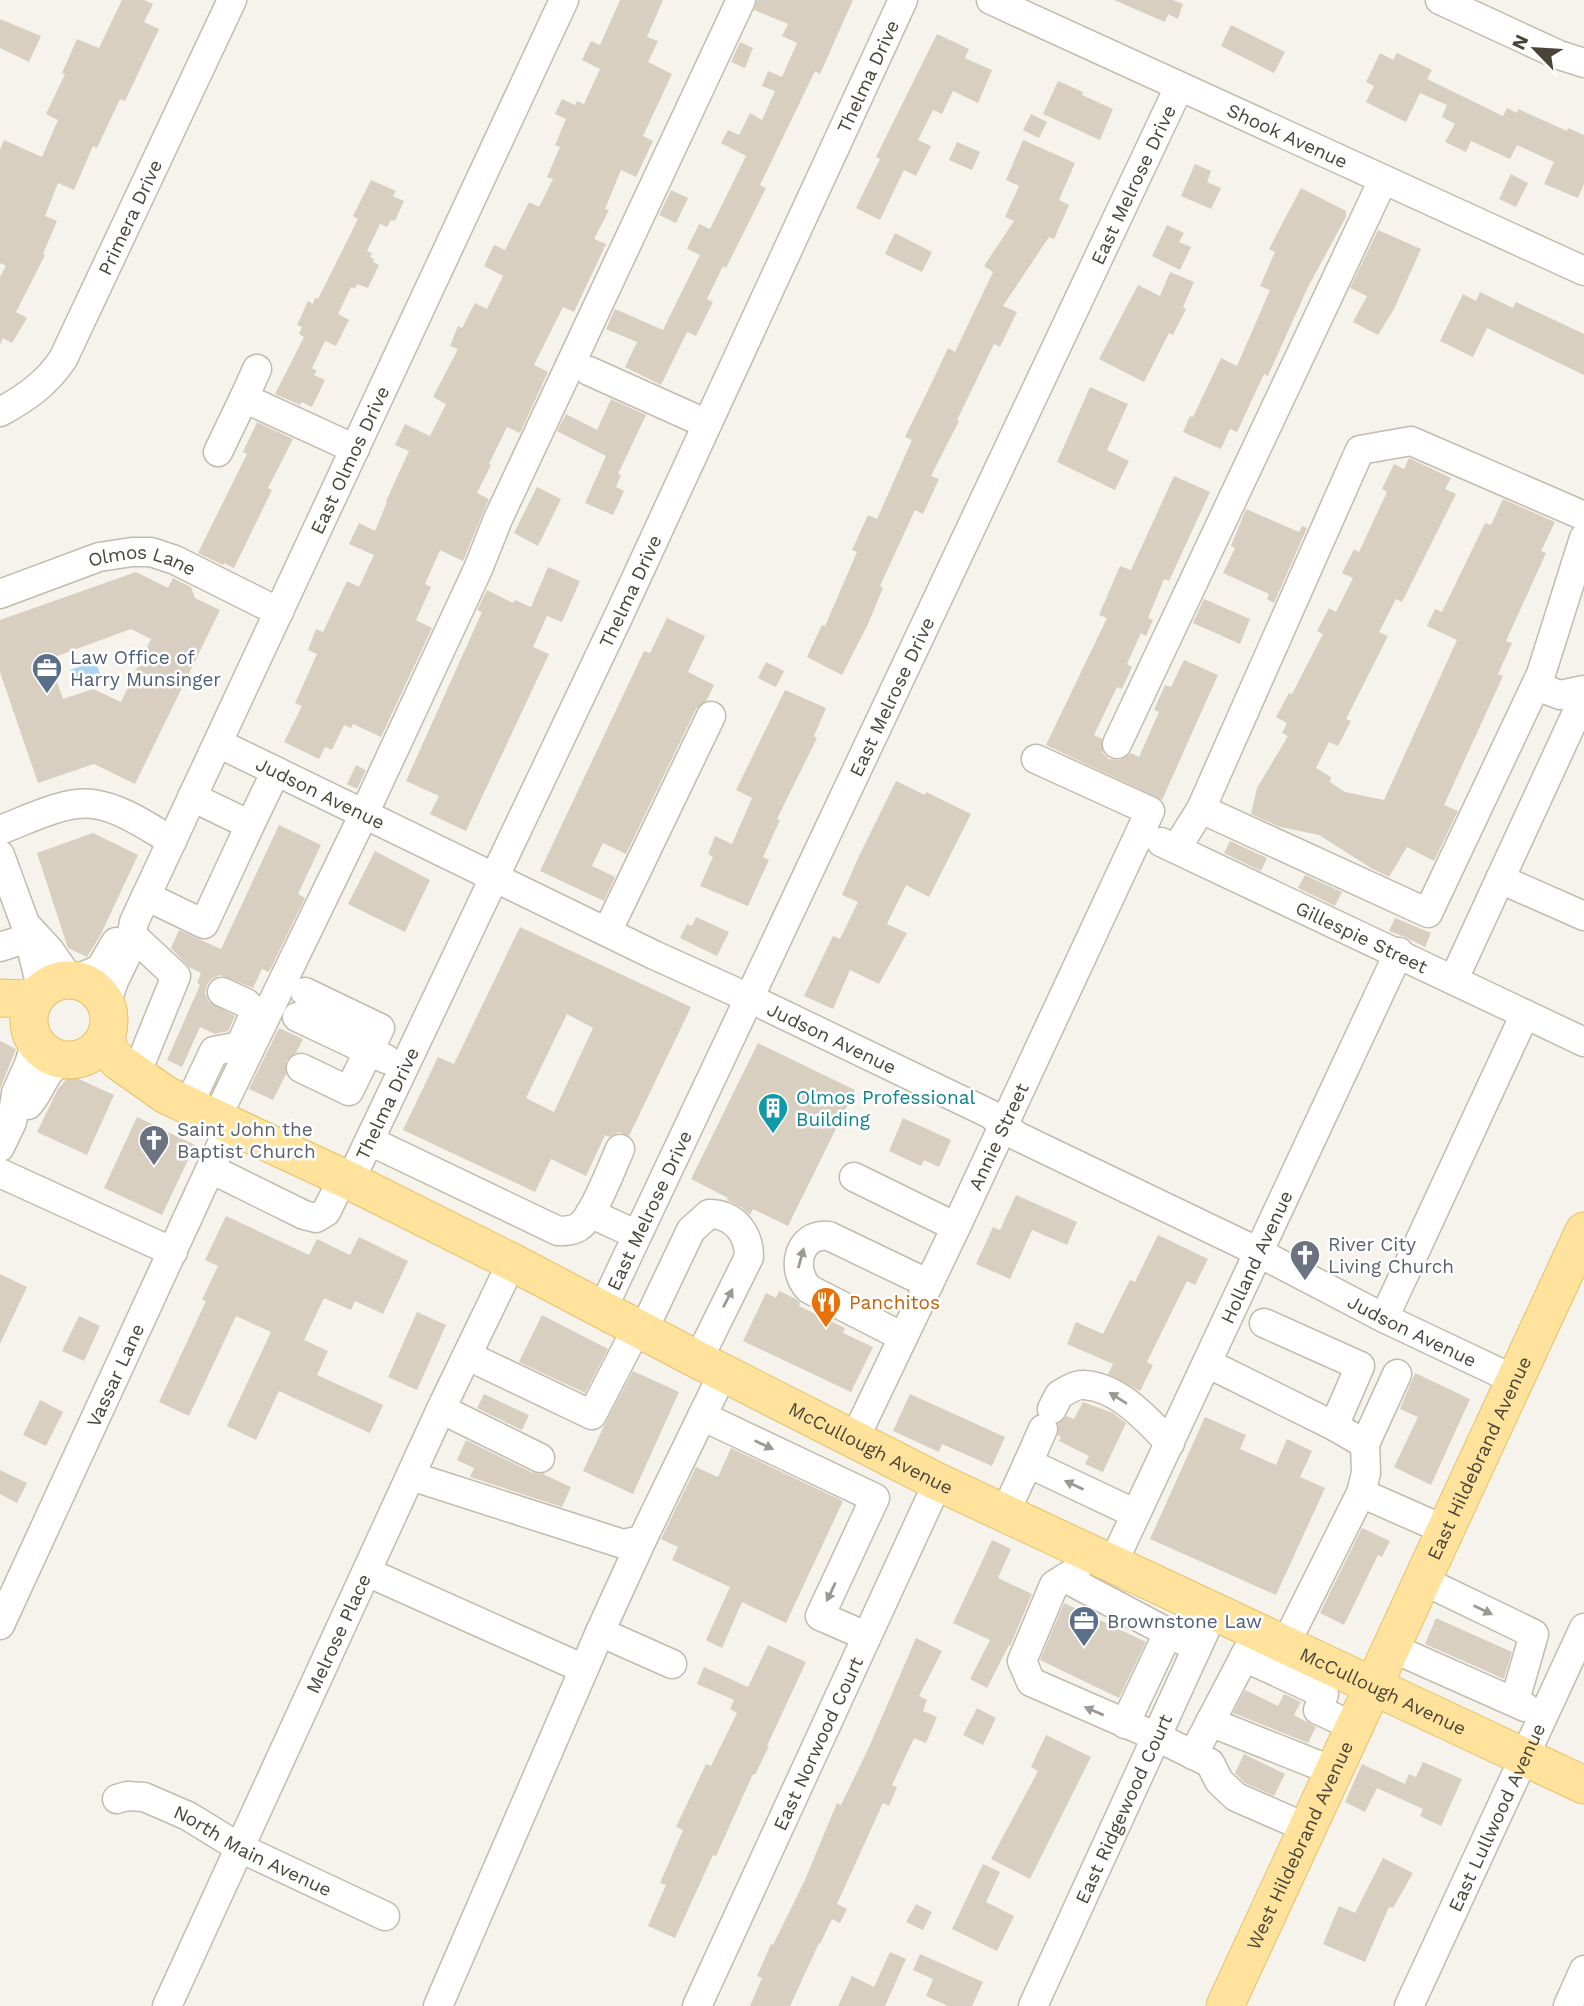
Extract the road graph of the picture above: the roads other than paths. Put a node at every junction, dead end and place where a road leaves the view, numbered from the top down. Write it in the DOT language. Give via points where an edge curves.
graph roads {
  1 [pos="232,0"];
  2 [pos="565,0"];
  3 [pos="741,0"];
  4 [pos="903,0"];
  5 [pos="991,0"];
  6 [pos="1440,0"];
  7 [pos="1584,63"];
  8 [pos="1180,87"];
  9 [pos="1383,180"];
  10 [pos="1584,271"];
  11 [pos="257,369"];
  12 [pos="589,371"];
  13 [pos="244,398"];
  14 [pos="0,412"];
  15 [pos="707,424"];
  16 [pos="355,449"];
  17 [pos="218,452"];
  18 [pos="1584,516"];
  19 [pos="1584,538"];
  20 [pos="0,594"];
  21 [pos="279,612"];
  22 [pos="1540,675"];
  23 [pos="1584,689"];
  24 [pos="1584,697"];
  25 [pos="710,716"];
  26 [pos="218,743"];
  27 [pos="1116,744"];
  28 [pos="1036,759"];
  29 [pos="276,771"];
  30 [pos="192,797"];
  31 [pos="1201,809"];
  32 [pos="364,814"];
  33 [pos="250,825"];
  34 [pos="0,830"];
  35 [pos="1140,832"];
  36 [pos="172,841"];
  37 [pos="1176,849"];
  38 [pos="0,855"];
  39 [pos="496,877"];
  40 [pos="1500,879"];
  41 [pos="146,896"];
  42 [pos="1584,916"];
  43 [pos="133,928"];
  44 [pos="607,932"];
  45 [pos="12,944"];
  46 [pos="1399,952"];
  47 [pos="1454,979"];
  48 [pos="56,986"];
  49 [pos="222,992"];
  50 [pos="0,998"];
  51 [pos="749,998"];
  52 [pos="301,1004"];
  53 [pos="0,1014"];
  54 [pos="1525,1014"];
  55 [pos="106,1020"];
  56 [pos="257,1020"];
  57 [pos="1584,1042"];
  58 [pos="52,1049"];
  59 [pos="369,1050"];
  60 [pos="405,1067"];
  61 [pos="301,1068"];
  62 [pos="136,1072"];
  63 [pos="200,1111"];
  64 [pos="1004,1125"];
  65 [pos="370,1141"];
  66 [pos="0,1147"];
  67 [pos="620,1149"];
  68 [pos="211,1169"];
  69 [pos="0,1173"];
  70 [pos="854,1177"];
  71 [pos="347,1179"];
  72 [pos="590,1213"];
  73 [pos="956,1227"];
  74 [pos="1584,1231"];
  75 [pos="637,1235"];
  76 [pos="173,1252"];
  77 [pos="1258,1253"];
  78 [pos="512,1262"];
  79 [pos="929,1284"];
  80 [pos="603,1308"];
  81 [pos="1384,1318"];
  82 [pos="1264,1323"];
  83 [pos="640,1329"];
  84 [pos="903,1337"];
  85 [pos="468,1356"];
  86 [pos="1207,1363"];
  87 [pos="711,1366"];
  88 [pos="1397,1374"];
  89 [pos="1515,1380"];
  90 [pos="441,1409"];
  91 [pos="702,1416"];
  92 [pos="1334,1426"];
  93 [pos="854,1440"];
  94 [pos="1170,1443"];
  95 [pos="1365,1444"];
  96 [pos="540,1458"];
  97 [pos="894,1460"];
  98 [pos="1028,1463"];
  99 [pos="411,1476"];
  100 [pos="938,1482"];
  101 [pos="1361,1493"];
  102 [pos="875,1498"];
  103 [pos="1005,1513"];
  104 [pos="1136,1514"];
  105 [pos="1445,1530"];
  106 [pos="642,1540"];
  107 [pos="1088,1564"];
  108 [pos="367,1572"];
  109 [pos="1422,1580"];
  110 [pos="1214,1611"];
  111 [pos="0,1625"];
  112 [pos="1584,1628"];
  113 [pos="600,1632"];
  114 [pos="1168,1633"];
  115 [pos="866,1636"];
  116 [pos="1262,1645"];
  117 [pos="1390,1647"];
  118 [pos="1197,1648"];
  119 [pos="672,1664"];
  120 [pos="584,1669"];
  121 [pos="1372,1685"];
  122 [pos="1510,1700"];
  123 [pos="1543,1716"];
  124 [pos="1210,1722"];
  125 [pos="1125,1724"];
  126 [pos="1353,1726"];
  127 [pos="1157,1737"];
  128 [pos="1193,1755"];
  129 [pos="1524,1757"];
  130 [pos="1333,1771"];
  131 [pos="1584,1785"];
  132 [pos="117,1799"];
  133 [pos="1307,1828"];
  134 [pos="240,1848"];
  135 [pos="385,1916"];
  136 [pos="1584,1970"];
  137 [pos="167,2006"];
  138 [pos="438,2006"];
  139 [pos="696,2006"];
  140 [pos="1033,2006"];
  141 [pos="1225,2006"];
  142 [pos="1409,2006"];
  143 [pos="1567,2006"];
  1 -- 14 [label="street, Primera Drive" via="63,359 40,387"];
  2 -- 16 [label="street, East Olmos Drive"];
  3 -- 32 [label="street, Vassar Lane"];
  4 -- 15 [label="street, Thelma Drive"];
  5 -- 8 [label="street, Shook Avenue"];
  6 -- 7 [label="street"];
  8 -- 9 [label="street, Shook Avenue"];
  8 -- 51 [label="street, East Melrose Drive"];
  9 -- 10 [label="street, Shook Avenue"];
  9 -- 27 [label="street"];
  11 -- 13 [label="street"];
  12 -- 15 [label="street"];
  13 -- 16 [label="street"];
  13 -- 17 [label="street"];
  15 -- 39 [label="street, Thelma Drive"];
  16 -- 21 [label="street, East Olmos Drive"];
  18 -- 31 [label="street" via="1411,441 1360,450"];
  19 -- 22 [label="street"];
  20 -- 21 [label="street, Olmos Lane" via="99,557 151,552"];
  21 -- 26 [label="street, East Olmos Drive"];
  22 -- 23 [label="street" via="1568,673"];
  22 -- 31 [label="street" via="1428,914"];
  24 -- 40 [label="street"];
  25 -- 44 [label="street"];
  26 -- 29 [label="street, Judson Avenue"];
  26 -- 30 [label="street, East Olmos Drive"];
  28 -- 35 [label="street" via="1150,811"];
  29 -- 32 [label="street, Judson Avenue"];
  29 -- 33 [label="street"];
  30 -- 33 [label="street"];
  30 -- 36 [label="street, East Olmos Drive"];
  31 -- 37 [label="street"];
  32 -- 39 [label="street, Judson Avenue"];
  32 -- 56 [label="street, Vassar Lane"];
  33 -- 41 [label="street" via="204,924"];
  34 -- 36 [label="street" via="57,808 92,804 119,812"];
  35 -- 37 [label="street, Gillespie Street"];
  35 -- 64 [label="street, Annie Street"];
  36 -- 41 [label="street, East Olmos Drive"];
  37 -- 46 [label="street, Gillespie Street"];
  38 -- 45 [label="street"];
  39 -- 44 [label="street, Judson Avenue"];
  39 -- 60 [label="street, Thelma Drive"];
  40 -- 42 [label="street"];
  40 -- 47 [label="street"];
  41 -- 43 [label="street, East Olmos Drive"];
  43 -- 48 [label="street, East Olmos Drive" via="112,946 100,969"];
  43 -- 55 [label="street, East Olmos Drive"];
  43 -- 62 [label="street" via="176,976"];
  44 -- 51 [label="street, Judson Avenue"];
  45 -- 48 [label="street" via="50,951"];
  46 -- 47 [label="street, Gillespie Street"];
  46 -- 77 [label="street, Holland Avenue"];
  47 -- 54 [label="street, Gillespie Street"];
  48 -- 50 [label="main road" via="23,999"];
  48 -- 55 [label="main road" via="93,988"];
  48 -- 58 [label="main road" via="30,1014"];
  49 -- 56 [label="street" via="246,1003"];
  51 -- 64 [label="street, Judson Avenue" via="990,1114"];
  51 -- 75 [label="street, East Melrose Drive"];
  52 -- 59 [label="street"];
  53 -- 58 [label="main road, McCullough Avenue"];
  54 -- 57 [label="street, Gillespie Street"];
  54 -- 81 [label="street"];
  55 -- 58 [label="main road" via="94,1051"];
  55 -- 62 [label="main road, McCullough Avenue" via="109,1051"];
  56 -- 63 [label="street, Vassar Lane"];
  58 -- 63 [label="main road, McCullough Avenue" via="131,1086"];
  58 -- 66 [label="street" via="29,1064"];
  59 -- 60 [label="street"];
  59 -- 61 [label="street" via="349,1091"];
  60 -- 65 [label="street, Thelma Drive"];
  62 -- 63 [label="main road, McCullough Avenue"];
  63 -- 68 [label="street, Vassar Lane"];
  63 -- 71 [label="main road, McCullough Avenue"];
  64 -- 73 [label="street, Annie Street"];
  64 -- 77 [label="street, Judson Avenue" via="1017,1136"];
  65 -- 71 [label="street, Thelma Drive"];
  65 -- 72 [label="street" via="558,1231 581,1225"];
  67 -- 72 [label="street"];
  68 -- 71 [label="street, Thelma Drive" via="316,1218 326,1212"];
  68 -- 76 [label="street, Vassar Lane"];
  69 -- 76 [label="street"];
  70 -- 73 [label="street"];
  71 -- 78 [label="main road, McCullough Avenue"];
  72 -- 75 [label="street"];
  73 -- 79 [label="street, Annie Street"];
  74 -- 89 [label="main road, East Hildebrand Avenue"];
  75 -- 80 [label="street, East Melrose Drive"];
  76 -- 111 [label="street, Vassar Lane"];
  77 -- 81 [label="street, Judson Avenue"];
  77 -- 86 [label="street, Holland Avenue"];
  78 -- 80 [label="main road, McCullough Avenue"];
  78 -- 85 [label="street, Melrose Place"];
  79 -- 84 [label="street, Annie Street"];
  84 -- 79 [label="street, one-way" via="809,1289 798,1273 799,1254 812,1239 829,1236"];
  80 -- 83 [label="main road, McCullough Avenue"];
  81 -- 89 [label="street, Judson Avenue"];
  82 -- 92 [label="street" via="1360,1366"];
  83 -- 85 [label="street" via="592,1415"];
  83 -- 87 [label="main road, McCullough Avenue"];
  87 -- 83 [label="street, one-way" via="749,1256 741,1229 720,1214 709,1214 691,1230"];
  84 -- 93 [label="street, Annie Street"];
  85 -- 90 [label="street, Melrose Place"];
  86 -- 92 [label="street"];
  86 -- 94 [label="street, Holland Avenue"];
  87 -- 91 [label="street"];
  87 -- 93 [label="main road, McCullough Avenue"];
  88 -- 95 [label="street"];
  89 -- 105 [label="main road, East Hildebrand Avenue"];
  90 -- 96 [label="street"];
  90 -- 99 [label="street, Melrose Place"];
  91 -- 102 [label="street, one-way"];
  91 -- 106 [label="street"];
  92 -- 95 [label="street"];
  93 -- 97 [label="main road, McCullough Avenue"];
  94 -- 98 [label="street, one-way" via="1138,1411 1106,1391 1082,1384 1059,1395"];
  94 -- 104 [label="street, Holland Avenue"];
  95 -- 101 [label="street"];
  97 -- 100 [label="main road, McCullough Avenue"];
  97 -- 102 [label="street"];
  98 -- 103 [label="street"];
  104 -- 98 [label="street, one-way"];
  99 -- 106 [label="street" via="623,1544"];
  99 -- 108 [label="street, Melrose Place"];
  100 -- 103 [label="main road, McCullough Avenue"];
  100 -- 115 [label="street, East Norwood Court"];
  101 -- 105 [label="street"];
  101 -- 116 [label="street"];
  102 -- 115 [label="street, one-way" via="820,1616"];
  103 -- 107 [label="main road, McCullough Avenue"];
  104 -- 107 [label="street, Holland Avenue"];
  105 -- 109 [label="main road, East Hildebrand Avenue"];
  106 -- 113 [label="street"];
  107 -- 110 [label="main road, McCullough Avenue"];
  107 -- 114 [label="street"];
  125 -- 107 [label="street, Holland Avenue, one-way" via="1031,1682 1022,1661 1054,1585"];
  108 -- 120 [label="street"];
  108 -- 134 [label="street, Melrose Place"];
  109 -- 117 [label="main road, East Hildebrand Avenue"];
  109 -- 122 [label="street, one-way" via="1534,1634 1518,1690"];
  110 -- 116 [label="main road, McCullough Avenue"];
  110 -- 118 [label="street, East Ridgewood Court"];
  112 -- 123 [label="street, East Lullwood Avenue"];
  113 -- 119 [label="street"];
  113 -- 120 [label="street"];
  114 -- 118 [label="street"];
  114 -- 125 [label="street"];
  115 -- 139 [label="street, East Norwood Court"];
  116 -- 121 [label="main road, McCullough Avenue"];
  116 -- 124 [label="street"];
  116 -- 126 [label="street" via="1324,1694 1318,1710"];
  117 -- 121 [label="main road, East Hildebrand Avenue"];
  117 -- 122 [label="street"];
  118 -- 127 [label="street, East Ridgewood Court"];
  120 -- 138 [label="street"];
  121 -- 126 [label="main road, West Hildebrand Avenue"];
  121 -- 129 [label="main road, McCullough Avenue"];
  122 -- 123 [label="street"];
  123 -- 129 [label="street, East Lullwood Avenue"];
  124 -- 128 [label="street"];
  124 -- 130 [label="street"];
  125 -- 127 [label="street, Holland Avenue"];
  126 -- 130 [label="main road, West Hildebrand Avenue"];
  127 -- 128 [label="street, Holland Avenue"];
  127 -- 140 [label="street, East Ridgewood Court"];
  128 -- 133 [label="street, Holland Avenue" via="1210,1763 1219,1781 1236,1797"];
  129 -- 131 [label="main road, McCullough Avenue"];
  129 -- 142 [label="street, East Lullwood Avenue"];
  130 -- 133 [label="main road, West Hildebrand Avenue"];
  132 -- 134 [label="street, North Main Avenue" via="144,1797 188,1816"];
  133 -- 141 [label="main road, West Hildebrand Avenue"];
  134 -- 135 [label="street, North Main Avenue"];
  134 -- 137 [label="street, Melrose Place"];
  136 -- 143 [label="street"];
}
